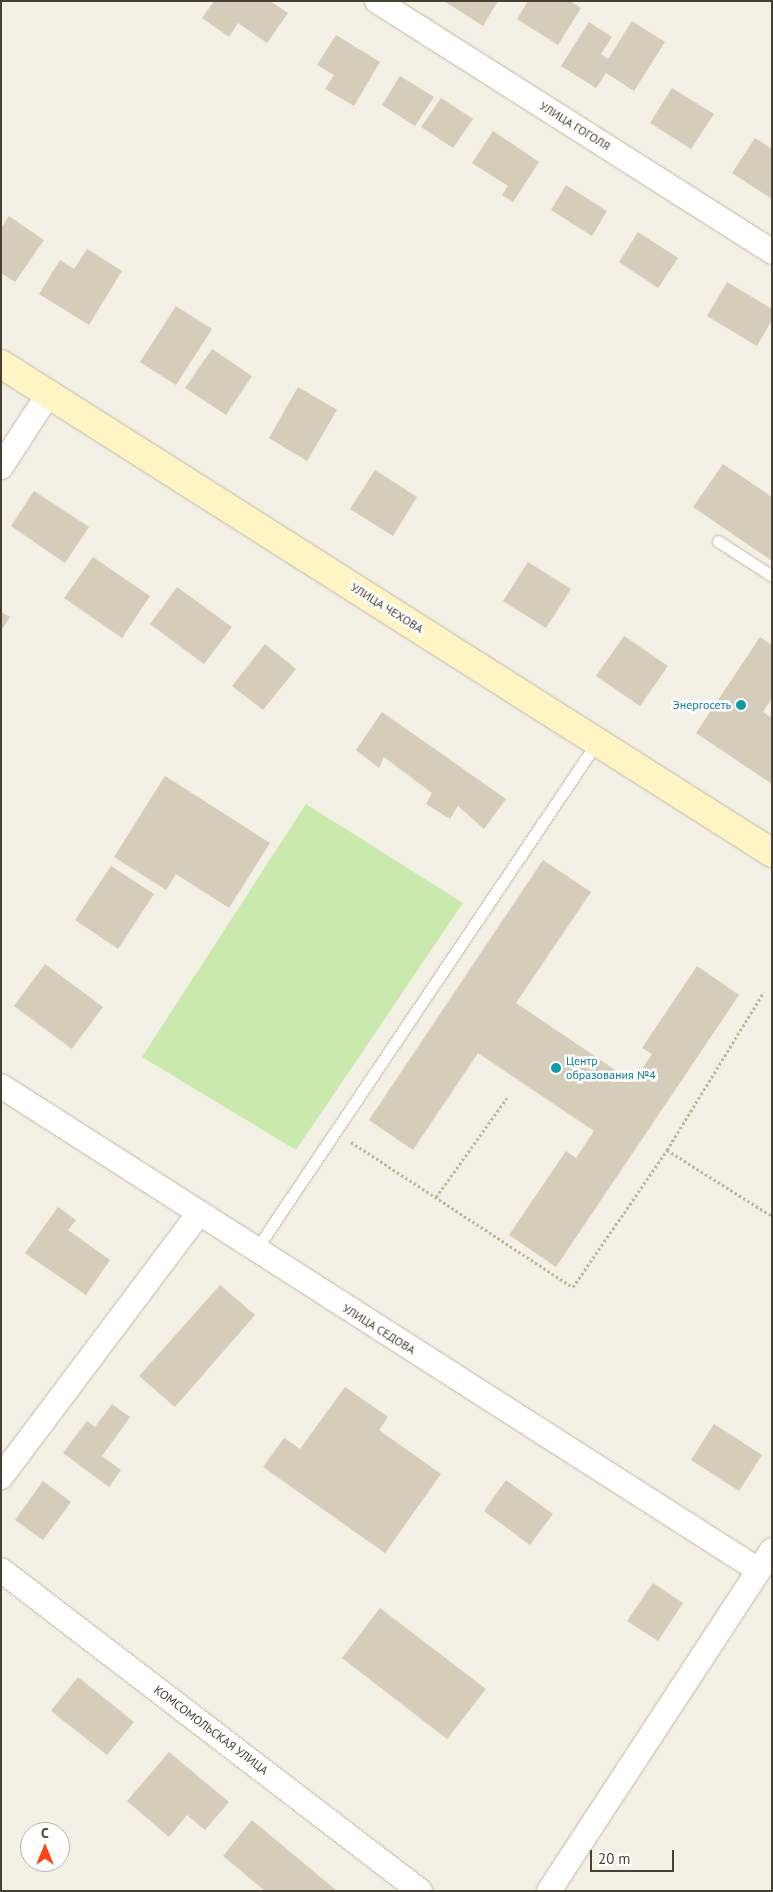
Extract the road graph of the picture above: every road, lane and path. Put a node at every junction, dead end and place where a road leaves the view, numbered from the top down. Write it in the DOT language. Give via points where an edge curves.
graph roads {
  1 [pos="378,1"];
  2 [pos="772,252"];
  3 [pos="1,364"];
  4 [pos="49,393"];
  5 [pos="1,467"];
  6 [pos="718,541"];
  7 [pos="772,576"];
  8 [pos="597,741"];
  9 [pos="772,853"];
  10 [pos="764,992"];
  11 [pos="1,1086"];
  12 [pos="507,1098"];
  13 [pos="336,1131"];
  14 [pos="667,1150"];
  15 [pos="436,1197"];
  16 [pos="198,1216"];
  17 [pos="772,1216"];
  18 [pos="255,1251"];
  19 [pos="1,1477"];
  20 [pos="772,1550"];
  21 [pos="1,1570"];
  22 [pos="758,1570"];
  23 [pos="420,1891"];
  24 [pos="549,1891"];
  1 -- 2 [label="street, УЛИЦА ГОГОЛЯ"];
  3 -- 4 [label="main road, УЛИЦА ЧЕХОВА"];
  4 -- 5 [label="street"];
  4 -- 8 [label="main road, УЛИЦА ЧЕХОВА"];
  6 -- 7 [label="lane"];
  8 -- 9 [label="main road, УЛИЦА ЧЕХОВА"];
  8 -- 13 [label="lane"];
  10 -- 14 [label="path"];
  11 -- 16 [label="street, УЛИЦА СЕДОВА"];
  12 -- 15 [label="path"];
  13 -- 15 [label="path"];
  13 -- 18 [label="lane"];
  14 -- 15 [label="path" via="573,1287"];
  14 -- 17 [label="path"];
  16 -- 18 [label="street, УЛИЦА СЕДОВА"];
  16 -- 19 [label="street"];
  18 -- 22 [label="street, УЛИЦА СЕДОВА"];
  20 -- 22 [label="street"];
  21 -- 23 [label="street, КОМСОМОЛЬСКАЯ УЛИЦА"];
  22 -- 24 [label="street"];
}
